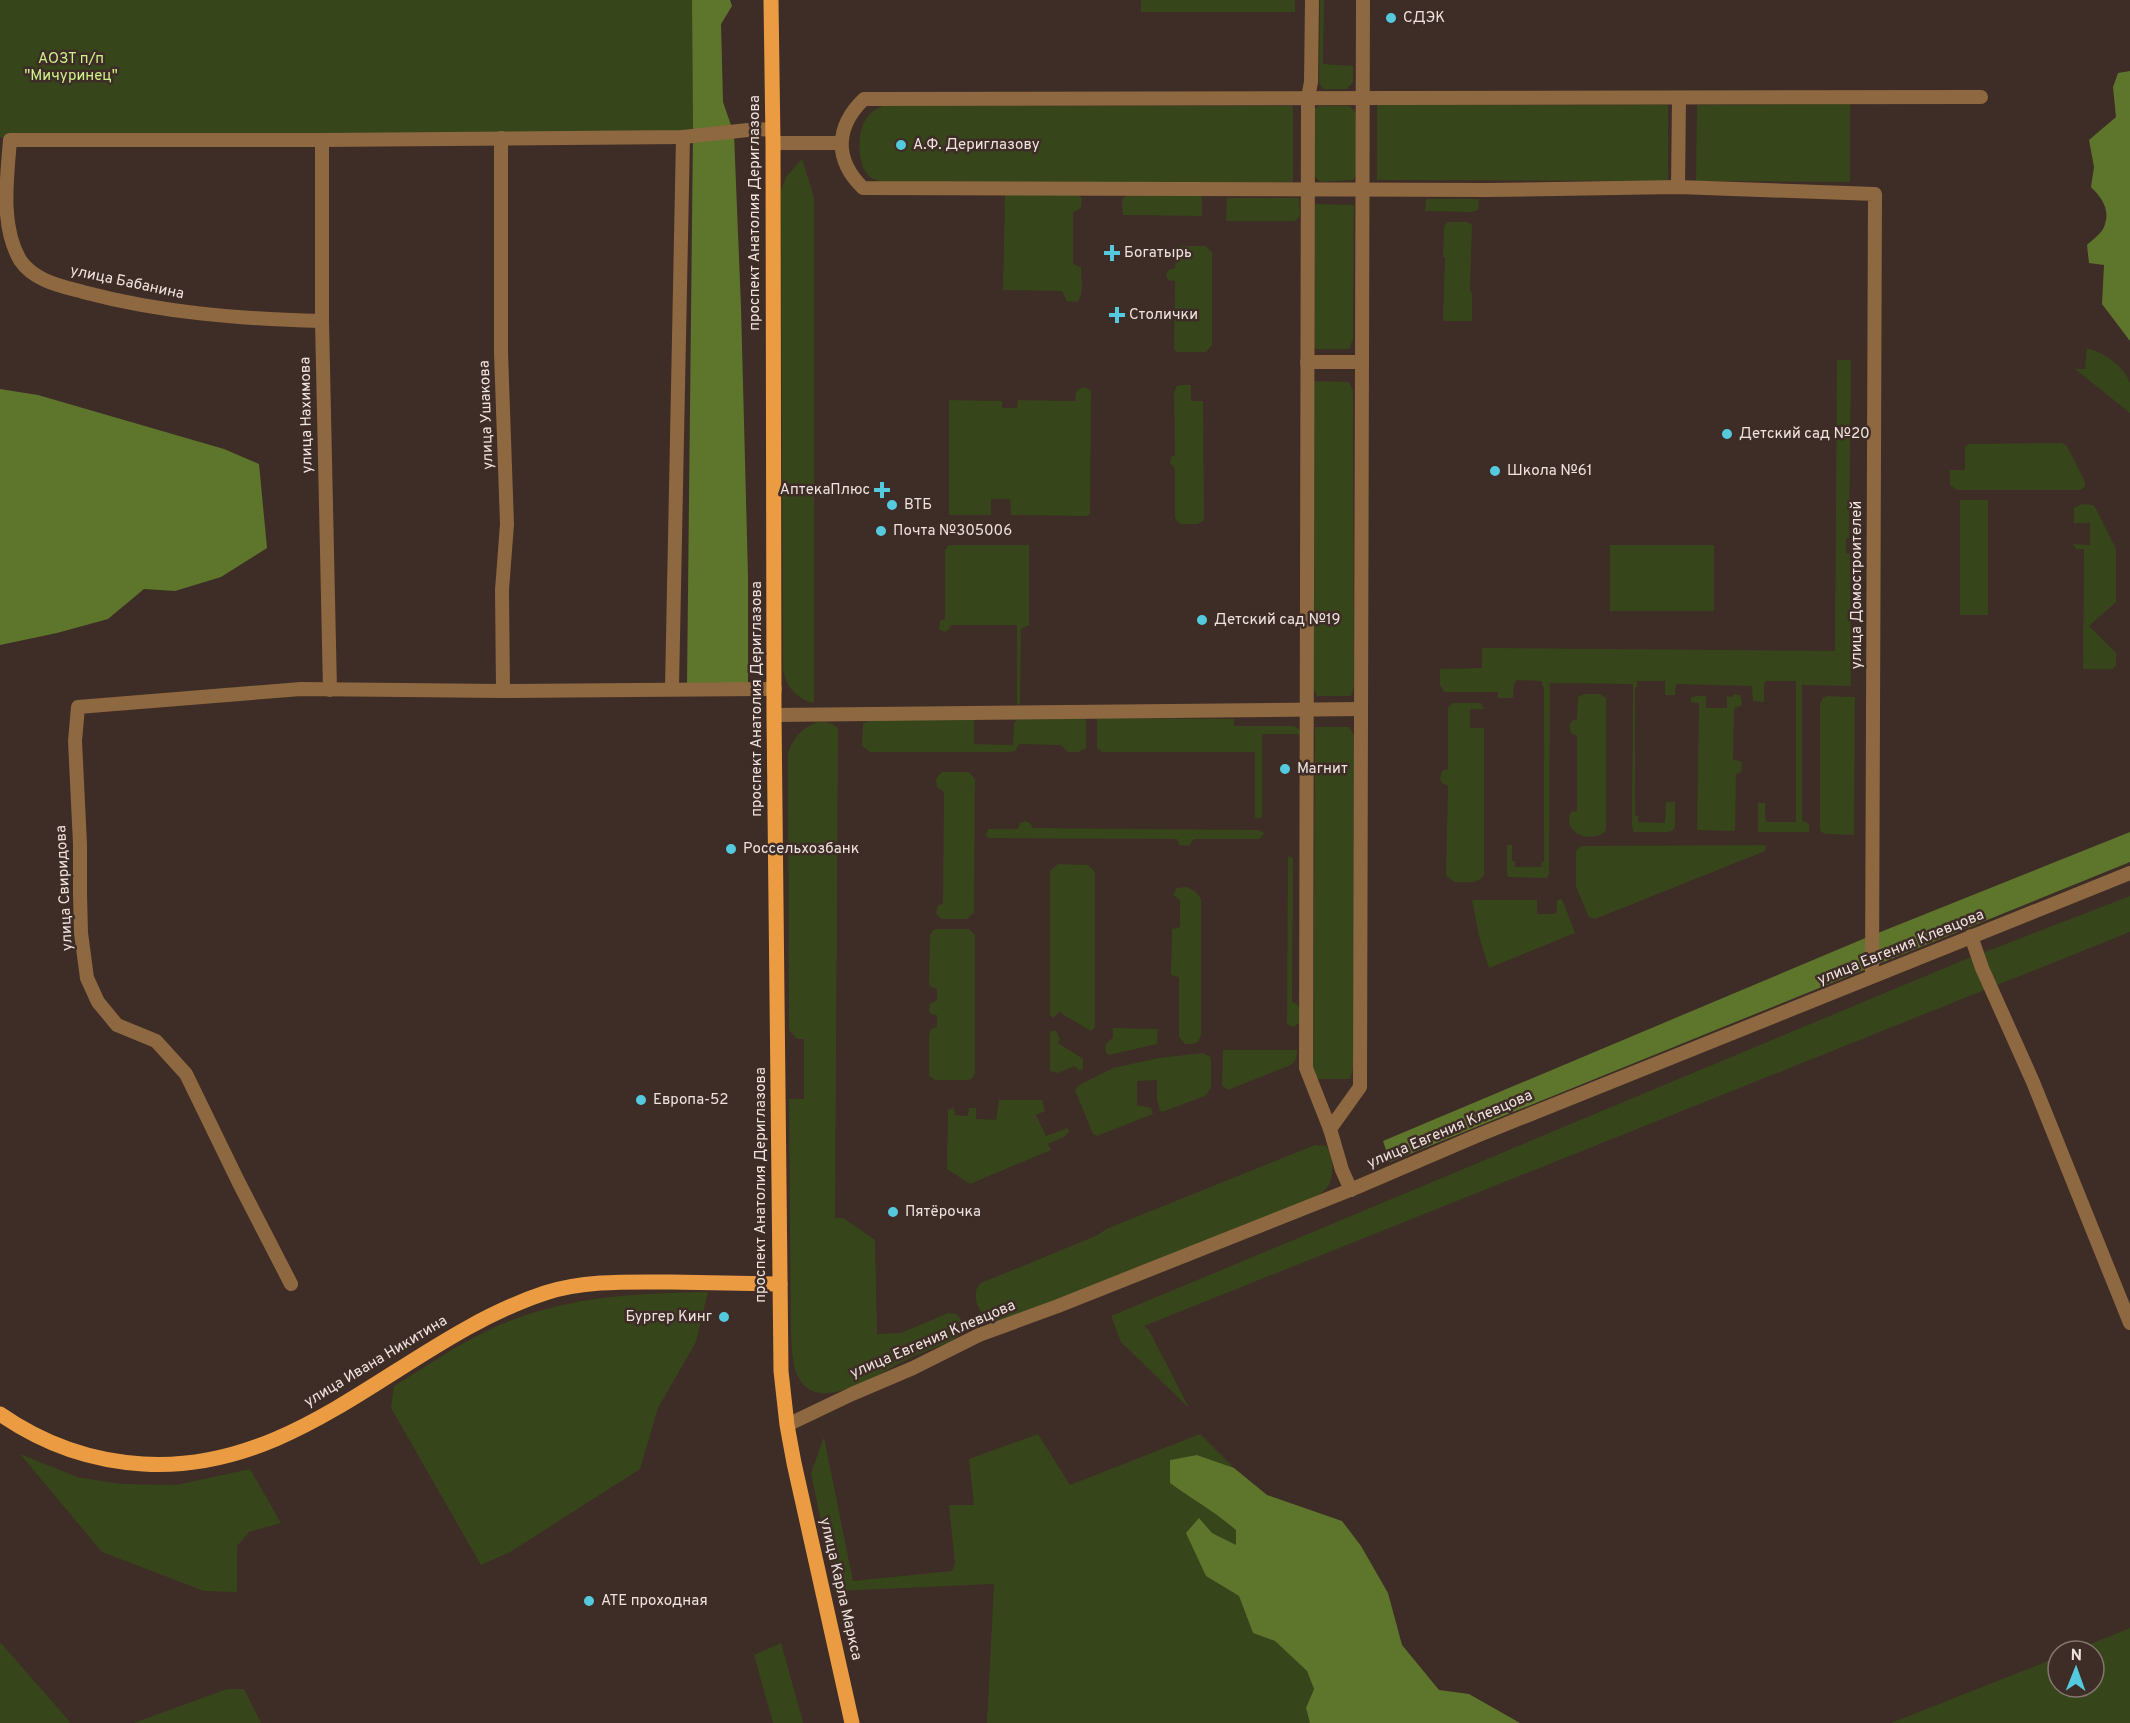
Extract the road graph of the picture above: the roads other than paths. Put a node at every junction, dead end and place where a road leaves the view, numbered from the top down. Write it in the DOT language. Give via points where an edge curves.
graph roads {
  1 [pos="771,0"];
  2 [pos="1312,0"];
  3 [pos="1363,0"];
  4 [pos="1981,97"];
  5 [pos="1308,98"];
  6 [pos="1363,98"];
  7 [pos="1678,99"];
  8 [pos="773,136"];
  9 [pos="683,137"];
  10 [pos="501,138"];
  11 [pos="322,140"];
  12 [pos="841,143"];
  13 [pos="1678,187"];
  14 [pos="1308,190"];
  15 [pos="1363,190"];
  16 [pos="322,321"];
  17 [pos="1307,362"];
  18 [pos="1362,363"];
  19 [pos="672,688"];
  20 [pos="775,689"];
  21 [pos="330,690"];
  22 [pos="503,691"];
  23 [pos="1361,709"];
  24 [pos="1306,710"];
  25 [pos="774,716"];
  26 [pos="2130,873"];
  27 [pos="1971,936"];
  28 [pos="1872,976"];
  29 [pos="1330,1129"];
  30 [pos="1351,1190"];
  31 [pos="291,1284"];
  32 [pos="780,1284"];
  33 [pos="2130,1323"];
  34 [pos="0,1414"];
  35 [pos="787,1425"];
  36 [pos="852,1723"];
  1 -- 8 [label="main road, проспект Анатолия Дериглазова"];
  2 -- 5 [label="street"];
  3 -- 6 [label="street"];
  4 -- 7 [label="street"];
  5 -- 6 [label="street"];
  5 -- 12 [label="street" via="864,99 846,122"];
  5 -- 14 [label="street"];
  6 -- 7 [label="street"];
  6 -- 15 [label="street"];
  7 -- 13 [label="street"];
  8 -- 9 [label="street"];
  8 -- 12 [label="street"];
  8 -- 20 [label="main road, проспект Анатолия Дериглазова"];
  9 -- 10 [label="street"];
  9 -- 19 [label="street"];
  10 -- 11 [label="street"];
  10 -- 22 [label="street, улица Ушакова" via="501,353 507,524 502,590"];
  11 -- 16 [label="street, улица Нахимова"];
  11 -- 16 [label="street, улица Бабанина" via="10,140 5,206 9,237 20,261 49,283 119,302 187,313"];
  12 -- 14 [label="street" via="844,164 862,188"];
  13 -- 15 [label="street"];
  13 -- 28 [label="street, улица Домостроителей" via="1875,194"];
  14 -- 15 [label="street"];
  14 -- 17 [label="street"];
  15 -- 18 [label="street"];
  16 -- 21 [label="street, улица Нахимова"];
  17 -- 18 [label="street"];
  17 -- 24 [label="street"];
  18 -- 23 [label="street"];
  19 -- 20 [label="street"];
  19 -- 22 [label="street"];
  20 -- 25 [label="main road, проспект Анатолия Дериглазова"];
  21 -- 22 [label="street"];
  21 -- 31 [label="street, улица Свиридова" via="78,707 75,741 81,933 87,978 98,1002 117,1025 156,1041 186,1074"];
  23 -- 24 [label="street"];
  23 -- 29 [label="street" via="1360,1087"];
  24 -- 25 [label="street"];
  24 -- 29 [label="street" via="1306,1068"];
  25 -- 32 [label="main road, проспект Анатолия Дериглазова"];
  26 -- 27 [label="street, улица Евгения Клевцова"];
  27 -- 28 [label="street, улица Евгения Клевцова"];
  27 -- 33 [label="street"];
  28 -- 30 [label="street, улица Евгения Клевцова"];
  29 -- 30 [label="street"];
  30 -- 35 [label="street, улица Евгения Клевцова" via="979,1335"];
  32 -- 34 [label="main road, улица Ивана Никитина" via="624,1282 547,1293 464,1331 284,1437 213,1461 119,1463 55,1445"];
  32 -- 35 [label="main road, проспект Анатолия Дериглазова" via="780,1346"];
  35 -- 36 [label="main road, улица Карла Маркса"];
}
